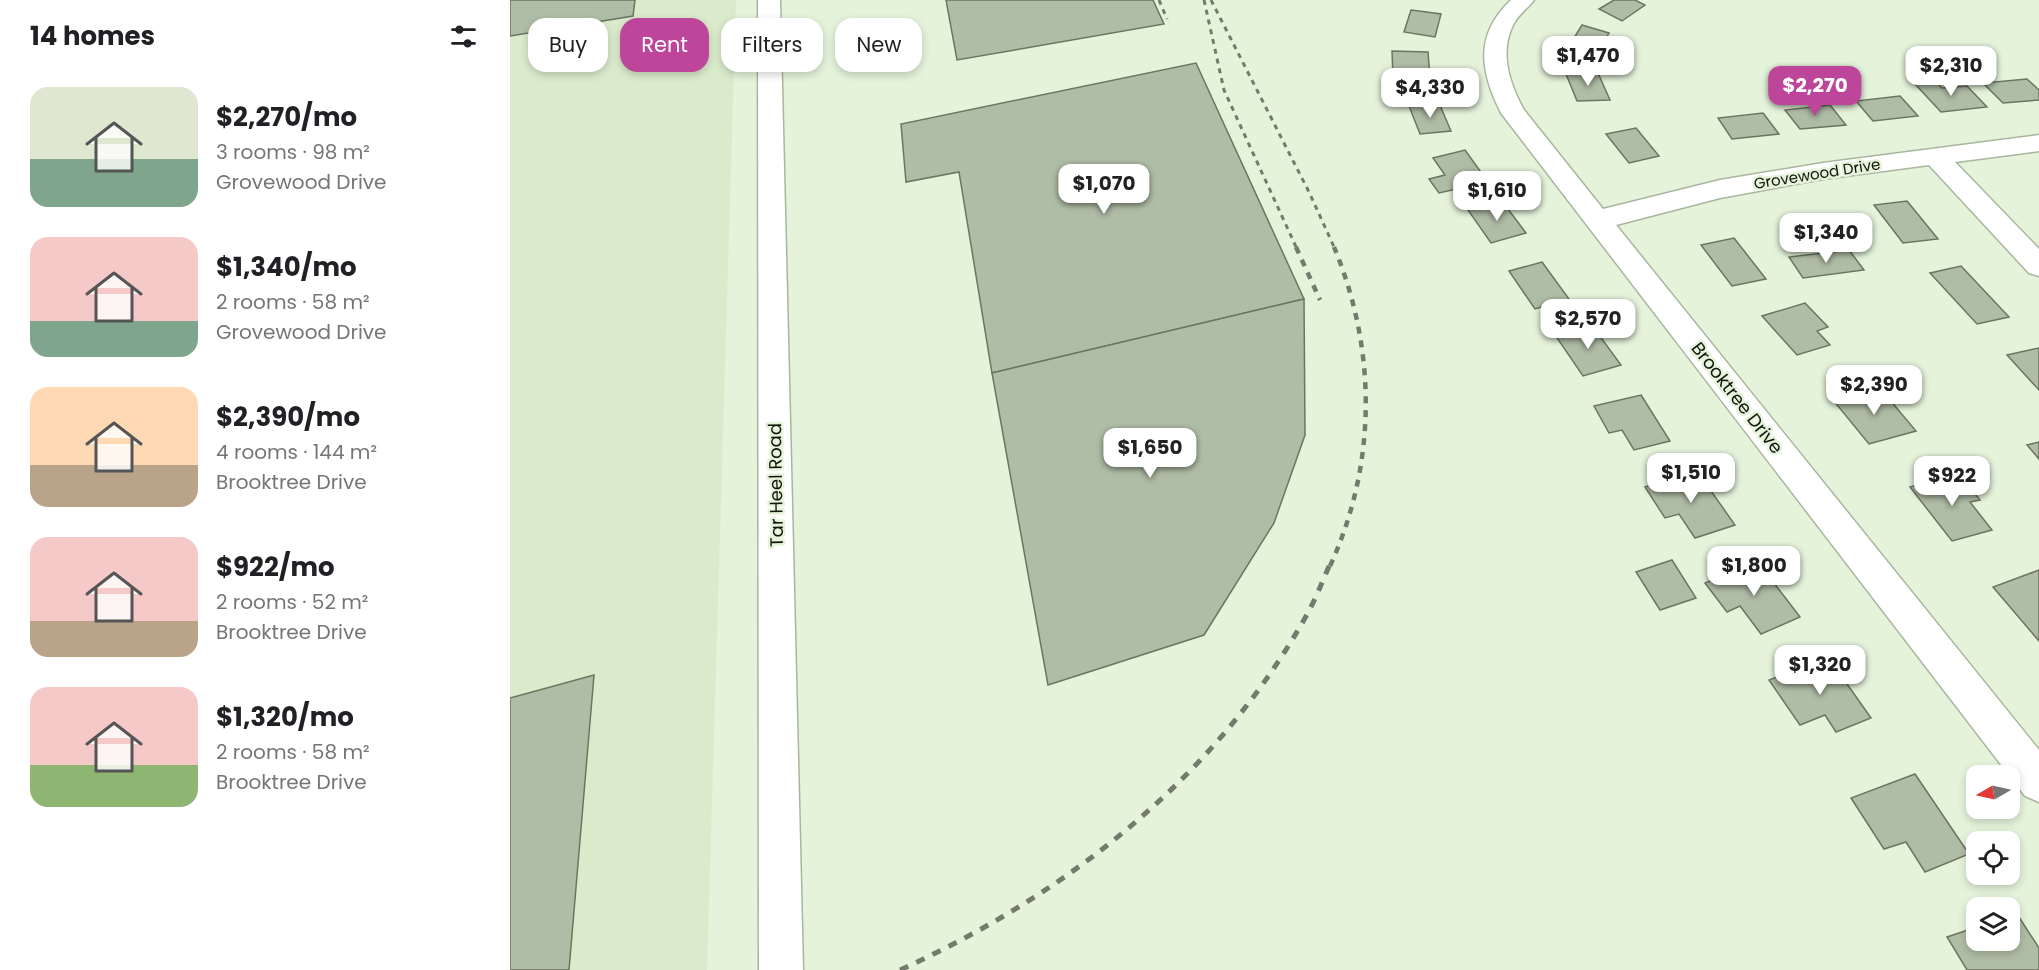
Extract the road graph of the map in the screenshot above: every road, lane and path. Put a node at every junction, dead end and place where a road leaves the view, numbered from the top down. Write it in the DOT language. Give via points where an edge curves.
graph roads {
  1 [pos="769,0"];
  2 [pos="1523,0"];
  3 [pos="2039,143"];
  4 [pos="1935,156"];
  5 [pos="1598,220"];
  6 [pos="2039,266"];
  7 [pos="2039,782"];
  8 [pos="781,970"];
  1 -- 8 [label="street, Tar Heel Road"];
  2 -- 5 [label="street, Brooktree Drive" via="1503,24 1496,41 1495,70 1500,90 1513,113"];
  3 -- 4 [label="street, Grovewood Drive"];
  4 -- 5 [label="street, Grovewood Drive" via="1720,189"];
  4 -- 6 [label="street"];
  5 -- 7 [label="street, Brooktree Drive"];
}
